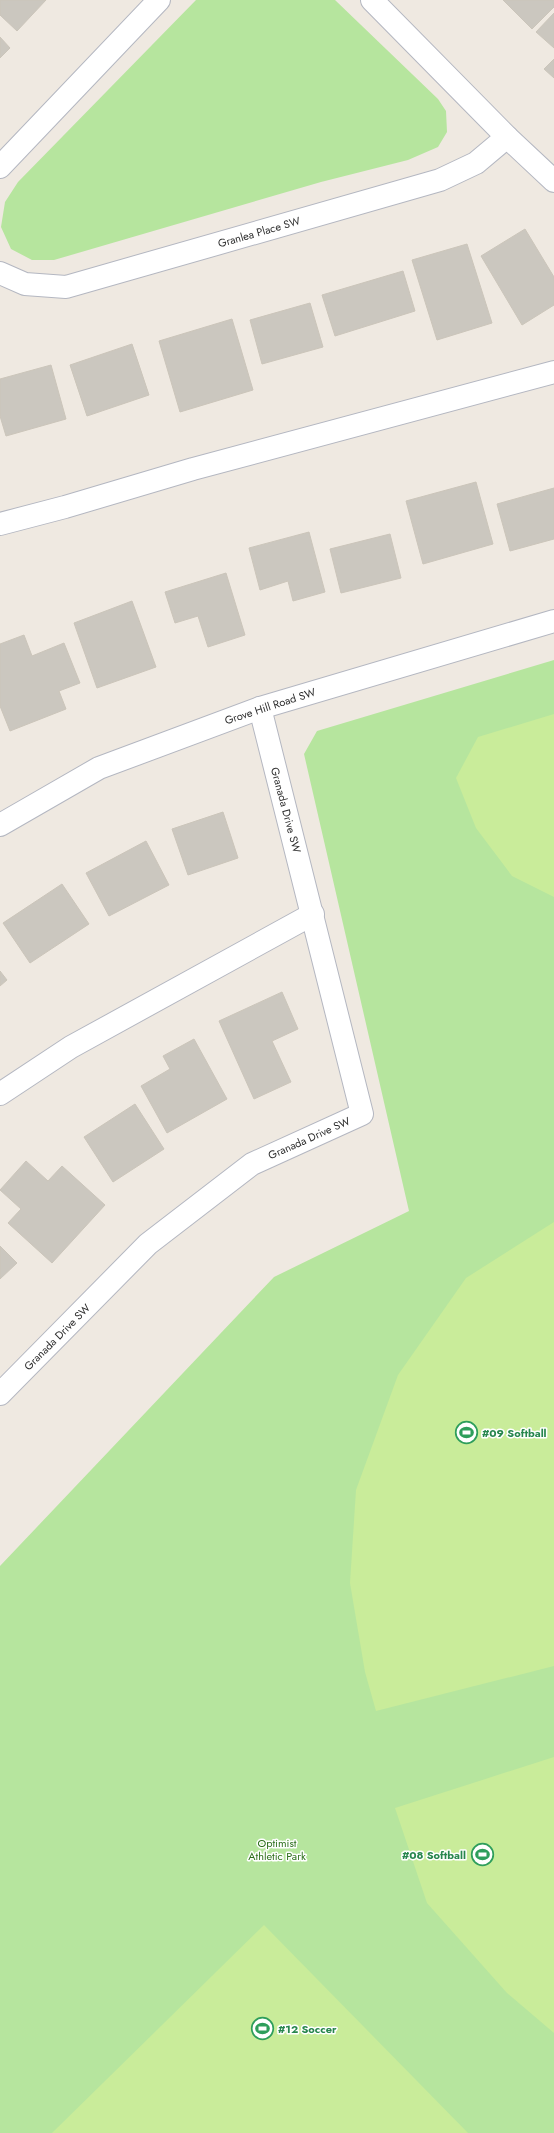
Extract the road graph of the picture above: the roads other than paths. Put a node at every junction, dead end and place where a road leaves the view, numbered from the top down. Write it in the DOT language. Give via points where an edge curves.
graph roads {
  1 [pos="159,0"];
  2 [pos="372,0"];
  3 [pos="506,137"];
  4 [pos="0,167"];
  5 [pos="554,181"];
  6 [pos="0,273"];
  7 [pos="554,372"];
  8 [pos="0,524"];
  9 [pos="554,621"];
  10 [pos="260,708"];
  11 [pos="0,825"];
  12 [pos="313,914"];
  13 [pos="0,1094"];
  14 [pos="0,1394"];
  1 -- 4 [label="street"];
  2 -- 3 [label="street"];
  3 -- 5 [label="street"];
  3 -- 6 [label="street, Granlea Place SW" via="476,163 440,180 66,287 25,284"];
  7 -- 8 [label="street"];
  9 -- 10 [label="street, Grove Hill Road SW"];
  10 -- 11 [label="street, Grove Hill Road SW" via="99,768"];
  10 -- 12 [label="street, Granada Drive SW"];
  12 -- 13 [label="street" via="71,1047"];
  12 -- 14 [label="street, Granada Drive SW" via="362,1114 252,1164 148,1244"];
}
